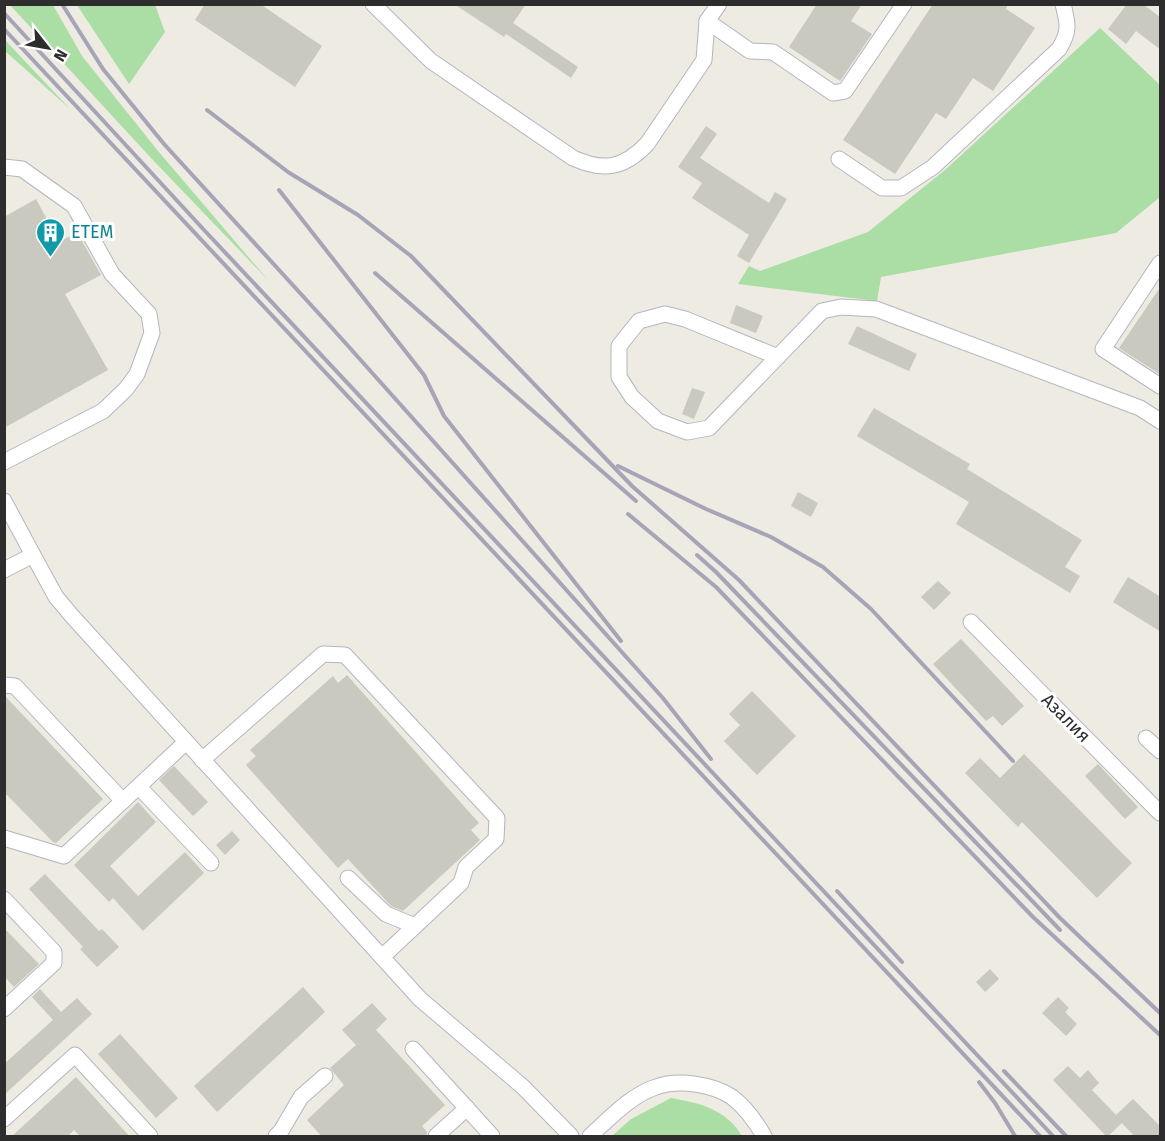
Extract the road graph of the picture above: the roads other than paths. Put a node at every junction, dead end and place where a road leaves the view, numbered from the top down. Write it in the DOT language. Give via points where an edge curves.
graph roads {
  1 [pos="373,4"];
  2 [pos="719,4"];
  3 [pos="904,4"];
  4 [pos="1063,4"];
  5 [pos="707,21"];
  6 [pos="839,159"];
  7 [pos="4,167"];
  8 [pos="1161,263"];
  9 [pos="778,357"];
  10 [pos="1161,386"];
  11 [pos="1161,421"];
  12 [pos="4,462"];
  13 [pos="4,501"];
  14 [pos="33,555"];
  15 [pos="4,570"];
  16 [pos="970,622"];
  17 [pos="4,685"];
  18 [pos="1146,738"];
  19 [pos="186,742"];
  20 [pos="1161,752"];
  21 [pos="202,760"];
  22 [pos="139,787"];
  23 [pos="123,801"];
  24 [pos="1161,813"];
  25 [pos="4,838"];
  26 [pos="211,863"];
  27 [pos="348,878"];
  28 [pos="4,899"];
  29 [pos="415,926"];
  30 [pos="382,957"];
  31 [pos="4,1009"];
  32 [pos="413,1049"];
  33 [pos="326,1076"];
  34 [pos="467,1108"];
  35 [pos="4,1119"];
  36 [pos="281,1135"];
  37 [pos="150,1137"];
  38 [pos="436,1137"];
  39 [pos="492,1137"];
  40 [pos="571,1137"];
  41 [pos="590,1137"];
  42 [pos="764,1137"];
  1 -- 5 [label="street" via="431,61 573,158 605,167 636,156 647,144 704,60"];
  2 -- 5 [label="street"];
  3 -- 5 [label="street" via="845,91 833,93 773,52 750,51"];
  4 -- 6 [label="street" via="1067,37 1059,49 933,167 901,188 882,188"];
  7 -- 12 [label="street" via="22,169 74,206 112,274 148,314 152,333 137,374 103,411"];
  8 -- 10 [label="street" via="1103,349"];
  9 -- 9 [label="street" via="709,428 687,432 658,421 632,397 619,376 619,346 639,321 664,314"];
  9 -- 11 [label="street" via="822,311 841,307 876,309 1140,408"];
  13 -- 14 [label="street"];
  14 -- 15 [label="street"];
  14 -- 19 [label="street" via="61,603"];
  16 -- 24 [label="street, Азалия"];
  17 -- 23 [label="street" via="15,686"];
  18 -- 20 [label="street"];
  19 -- 21 [label="street"];
  19 -- 22 [label="street"];
  21 -- 29 [label="street" via="323,654 345,655 496,818 496,839 466,867 461,883"];
  21 -- 30 [label="street"];
  22 -- 23 [label="street"];
  22 -- 26 [label="street"];
  23 -- 25 [label="street" via="64,856"];
  27 -- 29 [label="street" via="386,914"];
  28 -- 31 [label="street" via="54,952 54,963"];
  29 -- 30 [label="street"];
  30 -- 40 [label="street" via="420,999 523,1087"];
  32 -- 34 [label="street"];
  33 -- 36 [label="street" via="301,1097"];
  34 -- 38 [label="street"];
  34 -- 39 [label="street"];
  35 -- 37 [label="street" via="75,1055"];
  41 -- 42 [label="street" via="625,1104 656,1087 682,1084 709,1087 732,1097"];
}
